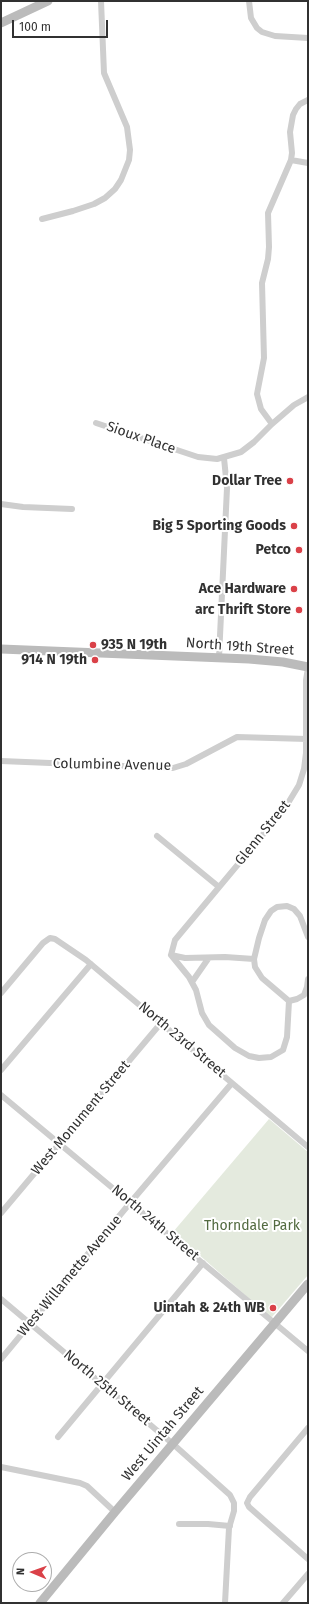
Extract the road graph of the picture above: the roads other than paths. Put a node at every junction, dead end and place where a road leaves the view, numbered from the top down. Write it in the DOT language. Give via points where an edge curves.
graph roads {
  1 [pos="48,1"];
  2 [pos="101,1"];
  3 [pos="248,1"];
  4 [pos="1,23"];
  5 [pos="308,38"];
  6 [pos="308,100"];
  7 [pos="291,160"];
  8 [pos="308,163"];
  9 [pos="42,219"];
  10 [pos="308,397"];
  11 [pos="96,423"];
  12 [pos="272,424"];
  13 [pos="224,458"];
  14 [pos="1,504"];
  15 [pos="72,509"];
  16 [pos="1,648"];
  17 [pos="219,657"];
  18 [pos="308,668"];
  19 [pos="307,722"];
  20 [pos="307,739"];
  21 [pos="1,761"];
  22 [pos="157,836"];
  23 [pos="219,887"];
  24 [pos="308,937"];
  25 [pos="171,955"];
  26 [pos="208,959"];
  27 [pos="254,959"];
  28 [pos="91,964"];
  29 [pos="308,979"];
  30 [pos="192,982"];
  31 [pos="1,993"];
  32 [pos="289,1001"];
  33 [pos="161,1023"];
  34 [pos="1,1070"];
  35 [pos="232,1083"];
  36 [pos="1,1095"];
  37 [pos="59,1143"];
  38 [pos="307,1143"];
  39 [pos="130,1203"];
  40 [pos="1,1213"];
  41 [pos="203,1263"];
  42 [pos="308,1284"];
  43 [pos="1,1299"];
  44 [pos="30,1324"];
  45 [pos="274,1324"];
  46 [pos="308,1352"];
  47 [pos="1,1359"];
  48 [pos="102,1385"];
  49 [pos="308,1428"];
  50 [pos="58,1437"];
  51 [pos="173,1444"];
  52 [pos="1,1467"];
  53 [pos="115,1512"];
  54 [pos="179,1524"];
  55 [pos="230,1526"];
  56 [pos="308,1559"];
  57 [pos="308,1574"];
  58 [pos="40,1603"];
  59 [pos="225,1603"];
  60 [pos="283,1603"];
  1 -- 4 [label="main road"];
  2 -- 9 [label="street" via="104,73 127,127 130,160 121,180 105,198 73,211"];
  3 -- 5 [label="street" via="251,18 262,32 275,36"];
  6 -- 7 [label="street" via="300,104 293,116 290,132"];
  7 -- 8 [label="street"];
  7 -- 12 [label="street" via="268,213 268,260 262,283 264,358 258,398 261,409"];
  10 -- 12 [label="street"];
  11 -- 13 [label="street, Sioux Place" via="187,454 211,459"];
  12 -- 13 [label="street" via="251,445"];
  13 -- 17 [label="street" via="227,488"];
  14 -- 15 [label="street"];
  16 -- 17 [label="main road, North 19th Street"];
  17 -- 18 [label="main road, North 19th Street" via="272,661"];
  18 -- 19 [label="street, Glenn Street"];
  19 -- 20 [label="street, Glenn Street"];
  20 -- 21 [label="street, Columbine Avenue" via="238,737 173,768"];
  20 -- 23 [label="street, Glenn Street" via="304,769 295,793"];
  22 -- 23 [label="street"];
  23 -- 25 [label="street, Glenn Street" via="175,940"];
  24 -- 27 [label="street" via="300,916 294,909 277,907 265,920"];
  25 -- 26 [label="street"];
  25 -- 30 [label="street"];
  26 -- 27 [label="street"];
  26 -- 30 [label="street"];
  27 -- 32 [label="street" via="255,967 262,978"];
  28 -- 31 [label="street, North 23rd Street" via="53,938 48,939"];
  28 -- 33 [label="street, North 23rd Street"];
  28 -- 34 [label="street"];
  29 -- 32 [label="street" via="304,994"];
  30 -- 32 [label="street" via="202,1013 209,1025 240,1051 255,1058 271,1057 283,1050 287,1037"];
  33 -- 35 [label="street, North 23rd Street"];
  33 -- 37 [label="street, West Monument Street"];
  35 -- 38 [label="street, North 23rd Street"];
  35 -- 39 [label="street, West Willamette Avenue"];
  36 -- 37 [label="street, North 24th Street"];
  37 -- 39 [label="street, North 24th Street"];
  37 -- 40 [label="street, West Monument Street"];
  39 -- 41 [label="street, North 24th Street"];
  39 -- 44 [label="street, West Willamette Avenue"];
  41 -- 45 [label="street, North 24th Street"];
  41 -- 48 [label="street"];
  42 -- 45 [label="main road, West Uintah Street"];
  43 -- 44 [label="street, North 25th Street"];
  44 -- 47 [label="street, West Willamette Avenue"];
  44 -- 48 [label="street, North 25th Street"];
  45 -- 46 [label="street, North 24th Street"];
  45 -- 51 [label="main road, West Uintah Street"];
  48 -- 50 [label="street"];
  48 -- 51 [label="street, North 25th Street"];
  49 -- 56 [label="street" via="248,1502 249,1507"];
  51 -- 53 [label="main road, West Uintah Street"];
  51 -- 55 [label="street, North 25th Street" via="230,1495 234,1503"];
  52 -- 53 [label="street" via="80,1483 87,1486"];
  53 -- 58 [label="main road, West Uintah Street"];
  54 -- 55 [label="street"];
  55 -- 59 [label="street"];
  57 -- 60 [label="street"];
}
